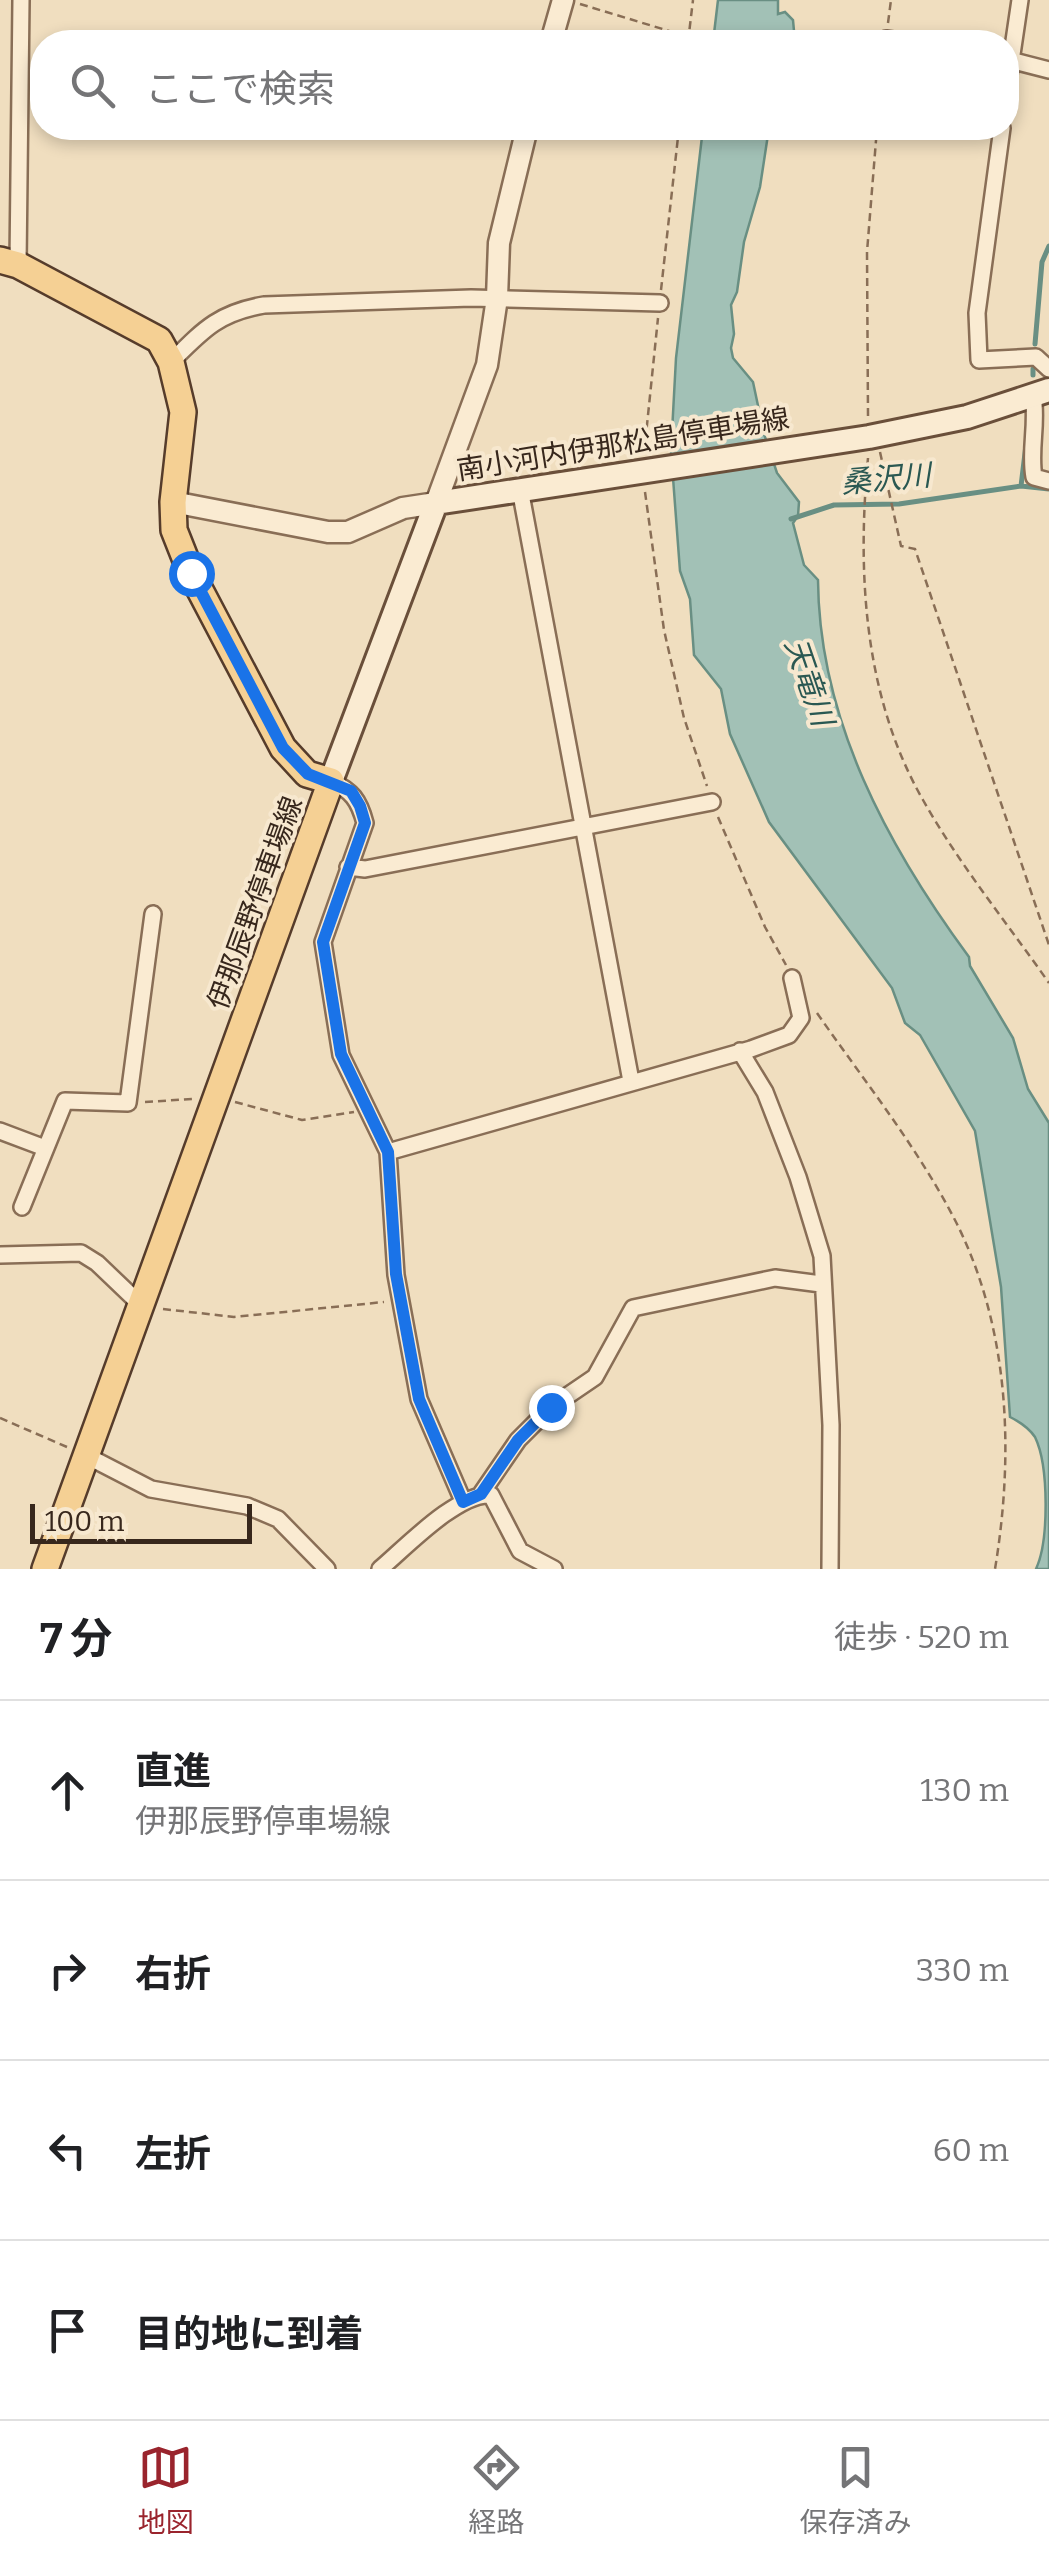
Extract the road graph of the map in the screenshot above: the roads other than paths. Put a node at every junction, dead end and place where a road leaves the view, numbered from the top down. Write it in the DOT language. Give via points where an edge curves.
graph roads {
  1 [pos="22,0"];
  2 [pos="566,0"];
  3 [pos="1020,0"];
  4 [pos="555,30"];
  5 [pos="1014,30"];
  6 [pos="1019,62"];
  7 [pos="1049,70"];
  8 [pos="524,140"];
  9 [pos="1000,140"];
  10 [pos="9,263"];
  11 [pos="497,298"];
  12 [pos="660,302"];
  13 [pos="171,362"];
  14 [pos="1049,369"];
  15 [pos="1041,393"];
  16 [pos="1049,481"];
  17 [pos="520,489"];
  18 [pos="173,502"];
  19 [pos="436,503"];
  20 [pos="331,781"];
  21 [pos="712,802"];
  22 [pos="583,826"];
  23 [pos="348,866"];
  24 [pos="153,914"];
  25 [pos="792,978"];
  26 [pos="740,1052"];
  27 [pos="632,1081"];
  28 [pos="0,1131"];
  29 [pos="45,1148"];
  30 [pos="388,1152"];
  31 [pos="22,1208"];
  32 [pos="0,1255"];
  33 [pos="821,1284"];
  34 [pos="142,1306"];
  35 [pos="87,1456"];
  36 [pos="481,1494"];
  37 [pos="463,1502"];
  38 [pos="45,1569"];
  39 [pos="327,1569"];
  40 [pos="380,1569"];
  41 [pos="554,1569"];
  42 [pos="830,1569"];
  1 -- 10 [label="street"];
  2 -- 4 [label="street"];
  3 -- 5 [label="street"];
  6 -- 7 [label="street"];
  8 -- 11 [label="street" via="499,243"];
  9 -- 14 [label="street" via="978,312 979,360 1036,357"];
  10 -- 13 [label="main road" via="159,340"];
  11 -- 12 [label="street"];
  11 -- 13 [label="street" via="234,310"];
  11 -- 19 [label="street" via="487,365"];
  13 -- 18 [label="main road, 伊那辰野停車場線" via="183,412"];
  15 -- 16 [label="street" via="1031,461 1034,477"];
  15 -- 17 [label="main road, 南小河内伊那松島停車場線" via="967,418 867,437"];
  17 -- 19 [label="main road, 南小河内伊那松島停車場線"];
  17 -- 22 [label="street"];
  18 -- 19 [label="street" via="328,532 348,532 403,508"];
  18 -- 20 [label="main road, 伊那辰野停車場線" via="174,530 191,573 283,748 308,774"];
  19 -- 20 [label="main road, 南小河内伊那松島停車場線"];
  20 -- 23 [label="street" via="351,791 365,823"];
  20 -- 34 [label="main road, 伊那辰野停車場線"];
  21 -- 22 [label="street"];
  22 -- 23 [label="street" via="364,869"];
  22 -- 27 [label="street"];
  23 -- 30 [label="street" via="323,942 341,1054"];
  24 -- 29 [label="street" via="128,1103 65,1102"];
  25 -- 26 [label="street" via="800,1018 788,1034"];
  26 -- 27 [label="street"];
  26 -- 33 [label="street" via="798,1177 822,1256"];
  27 -- 30 [label="street"];
  28 -- 29 [label="street"];
  29 -- 31 [label="street"];
  30 -- 37 [label="street" via="396,1274 419,1399"];
  32 -- 34 [label="street" via="81,1253"];
  33 -- 36 [label="street" via="775,1278 633,1308 595,1378 551,1407 518,1440"];
  33 -- 42 [label="street" via="831,1425"];
  34 -- 35 [label="main road, 伊那辰野停車場線"];
  35 -- 38 [label="main road, 伊那辰野停車場線"];
  35 -- 39 [label="street" via="151,1489 247,1506 278,1519"];
  36 -- 37 [label="street"];
  36 -- 41 [label="street" via="491,1495 520,1552"];
  37 -- 40 [label="street"];
}
